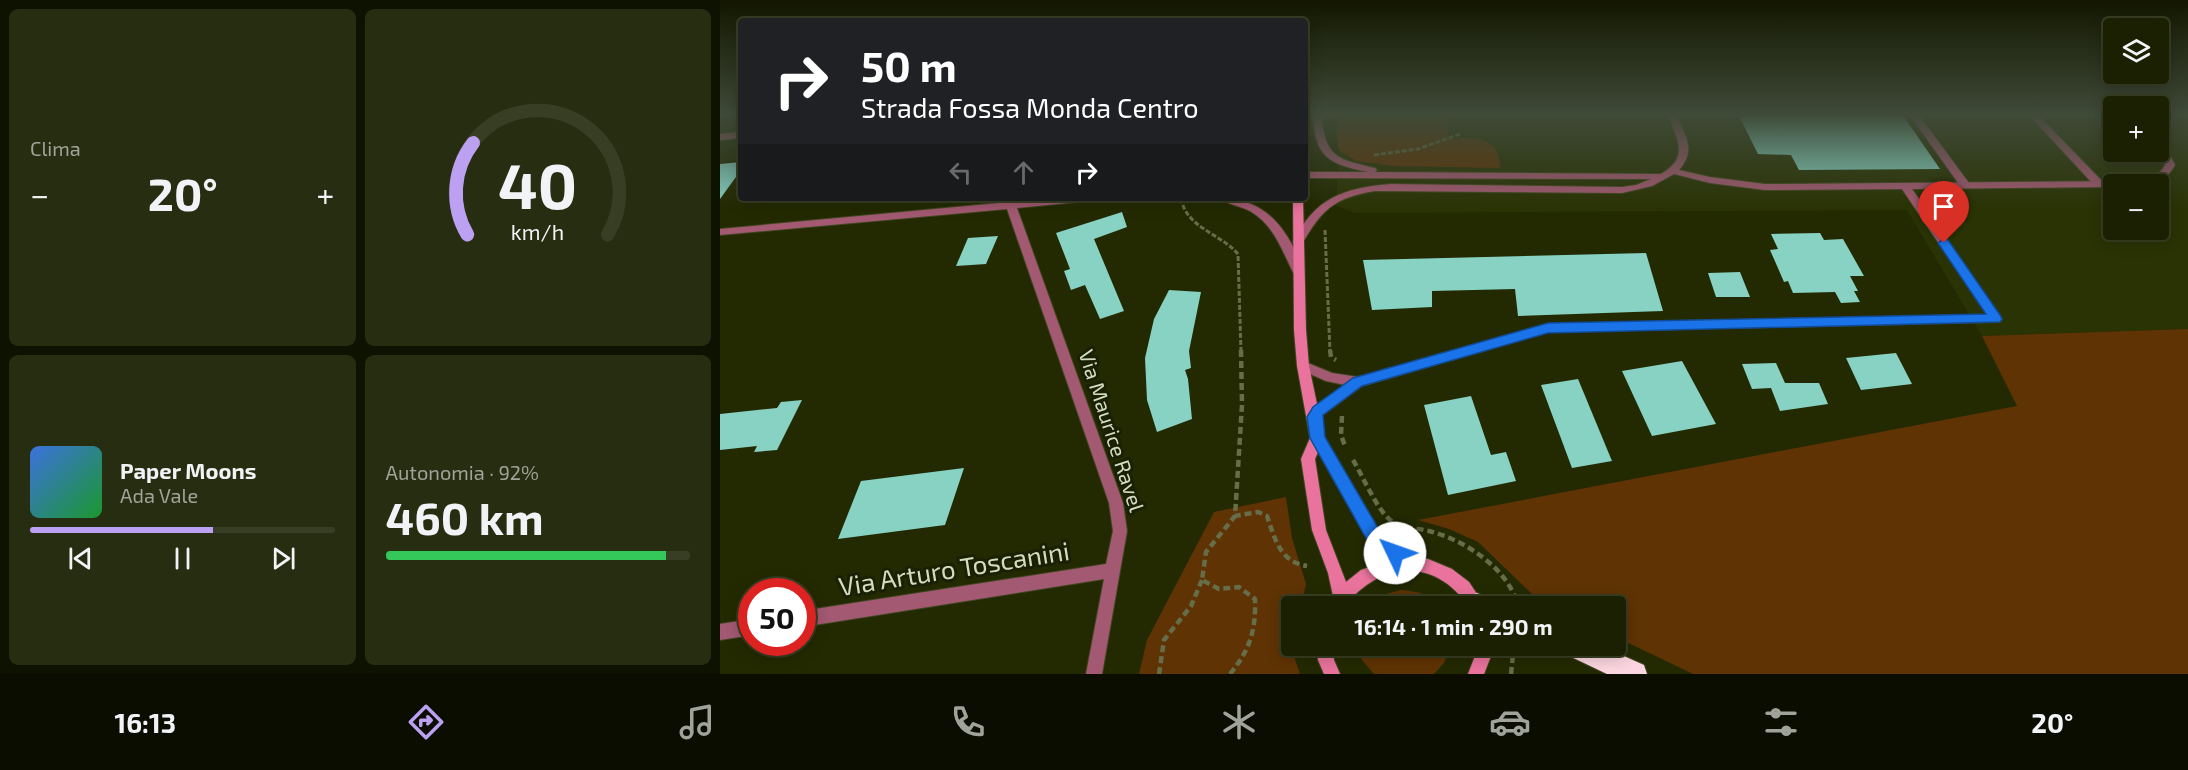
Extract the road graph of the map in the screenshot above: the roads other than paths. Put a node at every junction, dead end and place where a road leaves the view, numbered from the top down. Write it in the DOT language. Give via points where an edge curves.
graph roads {
  1 [pos="1322,145"];
  2 [pos="1683,145"];
  3 [pos="1935,145"];
  4 [pos="2062,145"];
  5 [pos="2168,162"];
  6 [pos="1668,173"];
  7 [pos="1308,175"];
  8 [pos="1412,175"];
  9 [pos="2099,184"];
  10 [pos="1965,185"];
  11 [pos="1905,186"];
  12 [pos="1054,201"];
  13 [pos="1232,201"];
  14 [pos="1298,201"];
  15 [pos="1022,204"];
  16 [pos="720,232"];
  17 [pos="1298,242"];
  18 [pos="1299,274"];
  19 [pos="1304,366"];
  20 [pos="1358,382"];
  21 [pos="1314,417"];
  22 [pos="1317,438"];
  23 [pos="1407,563"];
  24 [pos="1113,570"];
  25 [pos="1338,596"];
  26 [pos="1343,596"];
  27 [pos="1472,596"];
  28 [pos="816,617"];
  29 [pos="738,629"];
  30 [pos="720,632"];
  31 [pos="1326,656"];
  32 [pos="1483,656"];
  33 [pos="1596,656"];
  34 [pos="1094,674"];
  35 [pos="1332,674"];
  36 [pos="1476,674"];
  37 [pos="1635,674"];
  1 -- 8 [label="street" via="1327,154 1361,168"];
  2 -- 6 [label="street" via="1682,162"];
  3 -- 10 [label="street"];
  4 -- 9 [label="street"];
  5 -- 9 [label="street" via="2165,175 2154,181"];
  6 -- 8 [label="street"];
  6 -- 11 [label="street" via="1765,187"];
  6 -- 17 [label="street" via="1628,190 1375,188 1327,203 1306,224"];
  7 -- 8 [label="street"];
  9 -- 10 [label="street"];
  10 -- 11 [label="street"];
  11 -- 20 [label="street" via="1996,319 1548,328"];
  12 -- 15 [label="street"];
  13 -- 18 [label="street" via="1253,209 1276,226"];
  14 -- 17 [label="main road"];
  15 -- 16 [label="street"];
  15 -- 24 [label="street, Via Maurice Ravel" via="1116,503 1120,531"];
  17 -- 18 [label="main road"];
  18 -- 19 [label="main road"];
  19 -- 20 [label="street" via="1330,378"];
  19 -- 21 [label="main road"];
  20 -- 21 [label="street"];
  21 -- 22 [label="main road"];
  22 -- 23 [label="main road" via="1372,533"];
  22 -- 25 [label="main road" via="1308,459 1312,493 1319,530 1336,573"];
  23 -- 26 [label="main road" via="1371,572"];
  23 -- 27 [label="main road" via="1449,574"];
  24 -- 28 [label="street, Via Arturo Toscanini"];
  24 -- 34 [label="street, Via Maurice Ravel"];
  29 -- 30 [label="street"];
  31 -- 35 [label="main road"];
  32 -- 36 [label="main road"];
  33 -- 37 [label="highway"];
}
